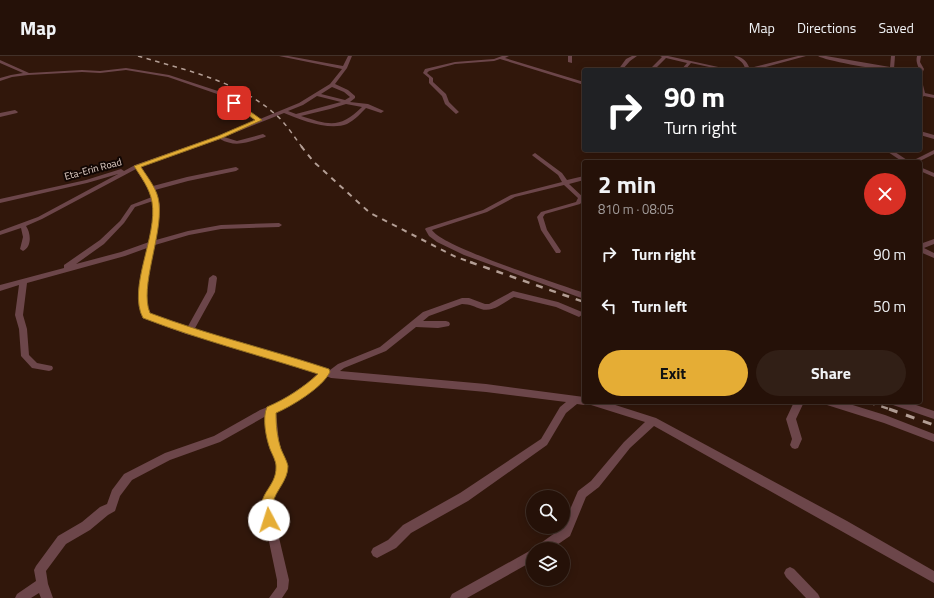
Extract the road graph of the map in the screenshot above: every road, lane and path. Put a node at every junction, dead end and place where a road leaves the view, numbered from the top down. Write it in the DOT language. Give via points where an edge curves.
graph roads {
  1 [pos="281,56"];
  2 [pos="350,56"];
  3 [pos="493,56"];
  4 [pos="507,56"];
  5 [pos="570,56"];
  6 [pos="635,56"];
  7 [pos="664,56"];
  8 [pos="736,56"];
  9 [pos="804,56"];
  10 [pos="820,56"];
  11 [pos="893,56"];
  12 [pos="919,56"];
  13 [pos="501,58"];
  14 [pos="0,61"];
  15 [pos="570,62"];
  16 [pos="690,62"];
  17 [pos="345,68"];
  18 [pos="622,68"];
  19 [pos="653,68"];
  20 [pos="686,68"];
  21 [pos="712,68"];
  22 [pos="744,68"];
  23 [pos="756,68"];
  24 [pos="886,68"];
  25 [pos="892,68"];
  26 [pos="921,68"];
  27 [pos="28,74"];
  28 [pos="0,80"];
  29 [pos="582,83"];
  30 [pos="332,85"];
  31 [pos="319,95"];
  32 [pos="922,96"];
  33 [pos="934,97"];
  34 [pos="345,102"];
  35 [pos="366,105"];
  36 [pos="284,111"];
  37 [pos="381,111"];
  38 [pos="15,112"];
  39 [pos="456,112"];
  40 [pos="0,115"];
  41 [pos="294,116"];
  42 [pos="259,120"];
  43 [pos="922,134"];
  44 [pos="263,136"];
  45 [pos="220,137"];
  46 [pos="934,137"];
  47 [pos="891,152"];
  48 [pos="934,152"];
  49 [pos="535,155"];
  50 [pos="904,160"];
  51 [pos="917,160"];
  52 [pos="137,166"];
  53 [pos="236,169"];
  54 [pos="922,170"];
  55 [pos="934,175"];
  56 [pos="582,179"];
  57 [pos="566,183"];
  58 [pos="151,189"];
  59 [pos="582,199"];
  60 [pos="155,200"];
  61 [pos="0,201"];
  62 [pos="582,201"];
  63 [pos="22,225"];
  64 [pos="279,225"];
  65 [pos="0,232"];
  66 [pos="934,241"];
  67 [pos="152,243"];
  68 [pos="922,247"];
  69 [pos="23,249"];
  70 [pos="922,249"];
  71 [pos="558,251"];
  72 [pos="934,256"];
  73 [pos="62,272"];
  74 [pos="212,278"];
  75 [pos="23,281"];
  76 [pos="0,288"];
  77 [pos="582,295"];
  78 [pos="579,314"];
  79 [pos="413,324"];
  80 [pos="446,324"];
  81 [pos="189,332"];
  82 [pos="49,368"];
  83 [pos="328,373"];
  84 [pos="579,401"];
  85 [pos="601,404"];
  86 [pos="798,404"];
  87 [pos="837,404"];
  88 [pos="902,404"];
  89 [pos="271,410"];
  90 [pos="934,415"];
  91 [pos="653,421"];
  92 [pos="934,438"];
  93 [pos="795,445"];
  94 [pos="552,542"];
  95 [pos="377,552"];
  96 [pos="526,559"];
  97 [pos="790,573"];
  98 [pos="934,577"];
  99 [pos="42,584"];
  100 [pos="21,598"];
  101 [pos="47,598"];
  102 [pos="275,598"];
  103 [pos="456,598"];
  104 [pos="814,598"];
  1 -- 17 [label="street"];
  2 -- 17 [label="street, Eta-Erin Road"];
  3 -- 13 [label="street"];
  4 -- 13 [label="street"];
  5 -- 15 [label="street"];
  6 -- 18 [label="street"];
  7 -- 16 [label="street"];
  7 -- 19 [label="street"];
  8 -- 22 [label="street" via="745,62"];
  9 -- 23 [label="street"];
  10 -- 24 [label="street"];
  11 -- 25 [label="street"];
  12 -- 26 [label="street" via="918,62"];
  13 -- 29 [label="street"];
  13 -- 39 [label="street" via="455,63 427,70 425,73 431,78 431,82"];
  14 -- 27 [label="street"];
  16 -- 20 [label="street"];
  16 -- 21 [label="street"];
  17 -- 30 [label="street, Eta-Erin Road"];
  27 -- 28 [label="street"];
  27 -- 42 [label="street" via="126,69 169,76 222,94"];
  30 -- 31 [label="street, Eta-Erin Road"];
  30 -- 34 [label="street" via="353,97"];
  31 -- 34 [label="street"];
  31 -- 36 [label="street, Eta-Erin Road"];
  32 -- 33 [label="street"];
  34 -- 35 [label="street"];
  34 -- 41 [label="street"];
  35 -- 37 [label="street"];
  35 -- 41 [label="street" via="342,124"];
  36 -- 41 [label="street"];
  36 -- 42 [label="street, Eta-Erin Road"];
  38 -- 40 [label="street"];
  42 -- 45 [label="street, Eta-Erin Road"];
  43 -- 46 [label="street"];
  44 -- 45 [label="street" via="238,143 230,143"];
  45 -- 52 [label="street, Eta-Erin Road"];
  47 -- 50 [label="street"];
  48 -- 51 [label="street"];
  49 -- 57 [label="street" via="560,174"];
  52 -- 58 [label="street"];
  52 -- 61 [label="street, Eta-Erin Road" via="87,181"];
  52 -- 63 [label="street"];
  53 -- 58 [label="street"];
  54 -- 55 [label="street"];
  56 -- 57 [label="street"];
  57 -- 59 [label="street"];
  57 -- 77 [label="street" via="513,196 485,210 428,228 439,240 466,253"];
  58 -- 60 [label="street"];
  60 -- 67 [label="street"];
  60 -- 73 [label="street" via="133,206 122,222 102,242"];
  62 -- 71 [label="street" via="542,212 540,217 544,230"];
  63 -- 65 [label="street"];
  63 -- 69 [label="street" via="28,236"];
  64 -- 67 [label="street" via="221,227"];
  66 -- 68 [label="street"];
  67 -- 73 [label="street"];
  67 -- 81 [label="street" via="143,290 142,306 146,316"];
  70 -- 72 [label="street"];
  73 -- 75 [label="street"];
  74 -- 81 [label="street" via="211,292"];
  75 -- 76 [label="street"];
  75 -- 82 [label="street" via="19,315 25,356 35,366"];
  78 -- 79 [label="street" via="558,305 513,294 490,307 462,301 426,314"];
  79 -- 80 [label="street"];
  79 -- 83 [label="street" via="383,349"];
  81 -- 83 [label="street"];
  83 -- 84 [label="street" via="486,388"];
  83 -- 89 [label="street" via="281,406"];
  84 -- 95 [label="street" via="563,410 544,442 464,497 407,529 392,544"];
  85 -- 91 [label="street"];
  86 -- 93 [label="street" via="791,419 797,439"];
  87 -- 92 [label="street" via="886,419"];
  88 -- 90 [label="street"];
  89 -- 99 [label="street" via="218,439 168,456 128,477 116,493 111,508 62,540 40,570"];
  89 -- 102 [label="street" via="275,447 282,465 281,475 267,500 283,580 282,588"];
  91 -- 94 [label="street" via="627,445 595,484 582,494 566,532"];
  91 -- 98 [label="street"];
  96 -- 103 [label="street"];
  97 -- 104 [label="street"];
  99 -- 100 [label="street"];
  99 -- 101 [label="street"];
}
